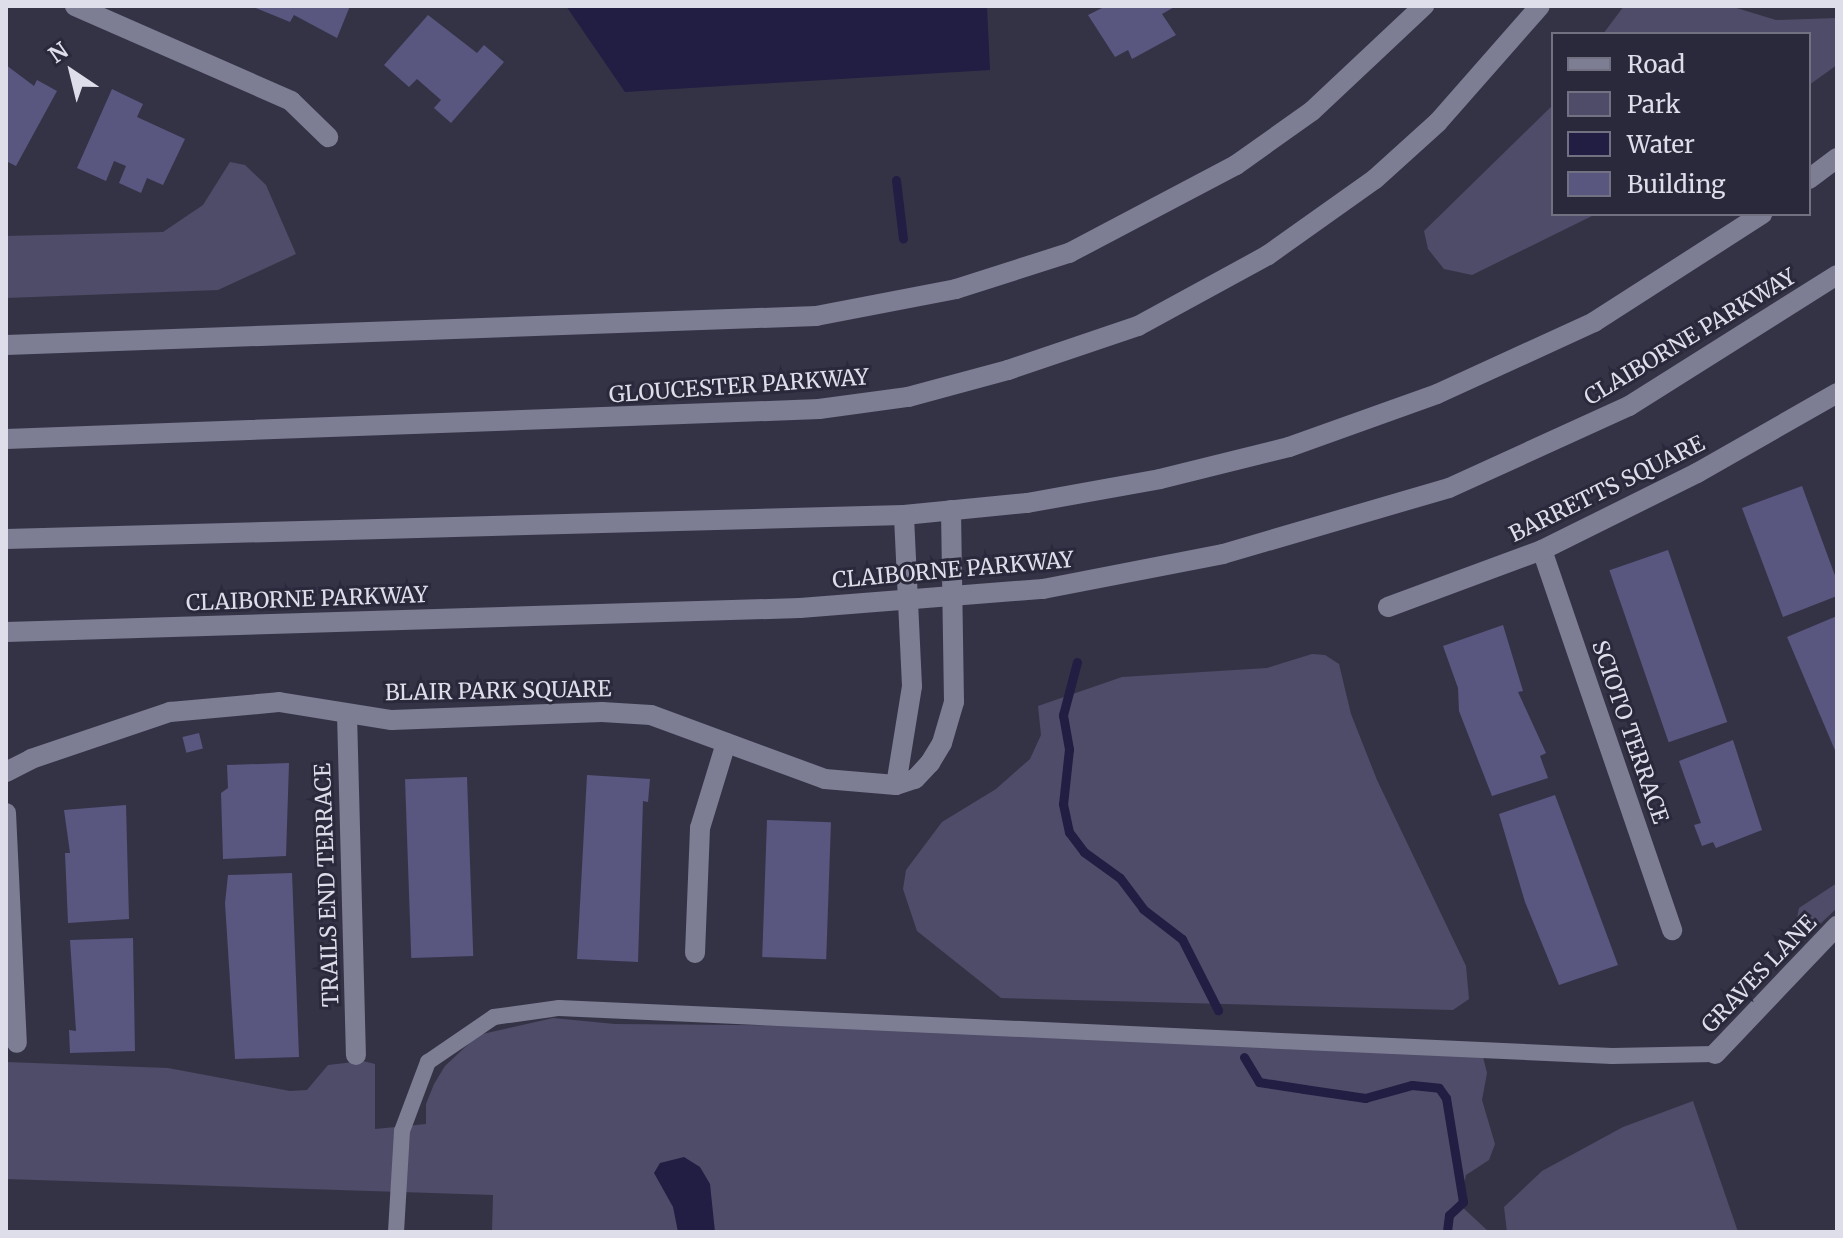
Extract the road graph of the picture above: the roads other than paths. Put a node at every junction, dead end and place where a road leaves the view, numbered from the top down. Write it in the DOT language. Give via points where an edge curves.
graph roads {
  1 [pos="75,6"];
  2 [pos="1424,6"];
  3 [pos="1540,6"];
  4 [pos="328,137"];
  5 [pos="1837,158"];
  6 [pos="1811,178"];
  7 [pos="1759,216"];
  8 [pos="1837,275"];
  9 [pos="6,345"];
  10 [pos="1834,402"];
  11 [pos="6,439"];
  12 [pos="951,510"];
  13 [pos="904,515"];
  14 [pos="6,539"];
  15 [pos="1542,550"];
  16 [pos="955,596"];
  17 [pos="911,598"];
  18 [pos="1388,607"];
  19 [pos="6,632"];
  20 [pos="347,714"];
  21 [pos="726,743"];
  22 [pos="6,772"];
  23 [pos="896,785"];
  24 [pos="6,813"];
  25 [pos="1837,926"];
  26 [pos="1672,930"];
  27 [pos="695,953"];
  28 [pos="17,1043"];
  29 [pos="1715,1054"];
  30 [pos="356,1055"];
  31 [pos="396,1232"];
  1 -- 4 [label="main road" via="291,101"];
  2 -- 9 [label="main road" via="1312,111 1236,165 1069,253 956,289 816,316"];
  3 -- 11 [label="main road, GLOUCESTER PARKWAY" via="1438,122 1375,179 1268,255 1138,326 1008,370 908,397 819,409"];
  5 -- 6 [label="main road"];
  7 -- 12 [label="main road" via="1594,322 1437,394 1289,447 1160,479"];
  8 -- 16 [label="main road, CLAIBORNE PARKWAY" via="1629,406 1449,488 1223,554 1043,589"];
  10 -- 15 [label="main road, BARRETTS SQUARE"];
  12 -- 13 [label="main road"];
  12 -- 16 [label="main road"];
  13 -- 14 [label="main road"];
  13 -- 17 [label="main road"];
  15 -- 18 [label="main road, BARRETTS SQUARE"];
  15 -- 26 [label="main road, SCIOTO TERRACE"];
  16 -- 17 [label="main road, CLAIBORNE PARKWAY"];
  16 -- 23 [label="main road" via="954,702 942,743 915,779"];
  17 -- 19 [label="main road, CLAIBORNE PARKWAY" via="800,608"];
  17 -- 23 [label="main road" via="910,722"];
  20 -- 21 [label="main road, BLAIR PARK SQUARE" via="392,720 614,712 651,715"];
  20 -- 22 [label="main road, BLAIR PARK SQUARE" via="279,702 170,712"];
  20 -- 30 [label="main road, TRAILS END TERRACE"];
  21 -- 23 [label="main road, BLAIR PARK SQUARE" via="825,779"];
  21 -- 27 [label="main road" via="700,828"];
  24 -- 28 [label="main road"];
  25 -- 29 [label="main road, GRAVES LANE"];
  29 -- 31 [label="lane" via="1612,1056 575,1008 533,1011 494,1017 428,1062 402,1131"];
}
